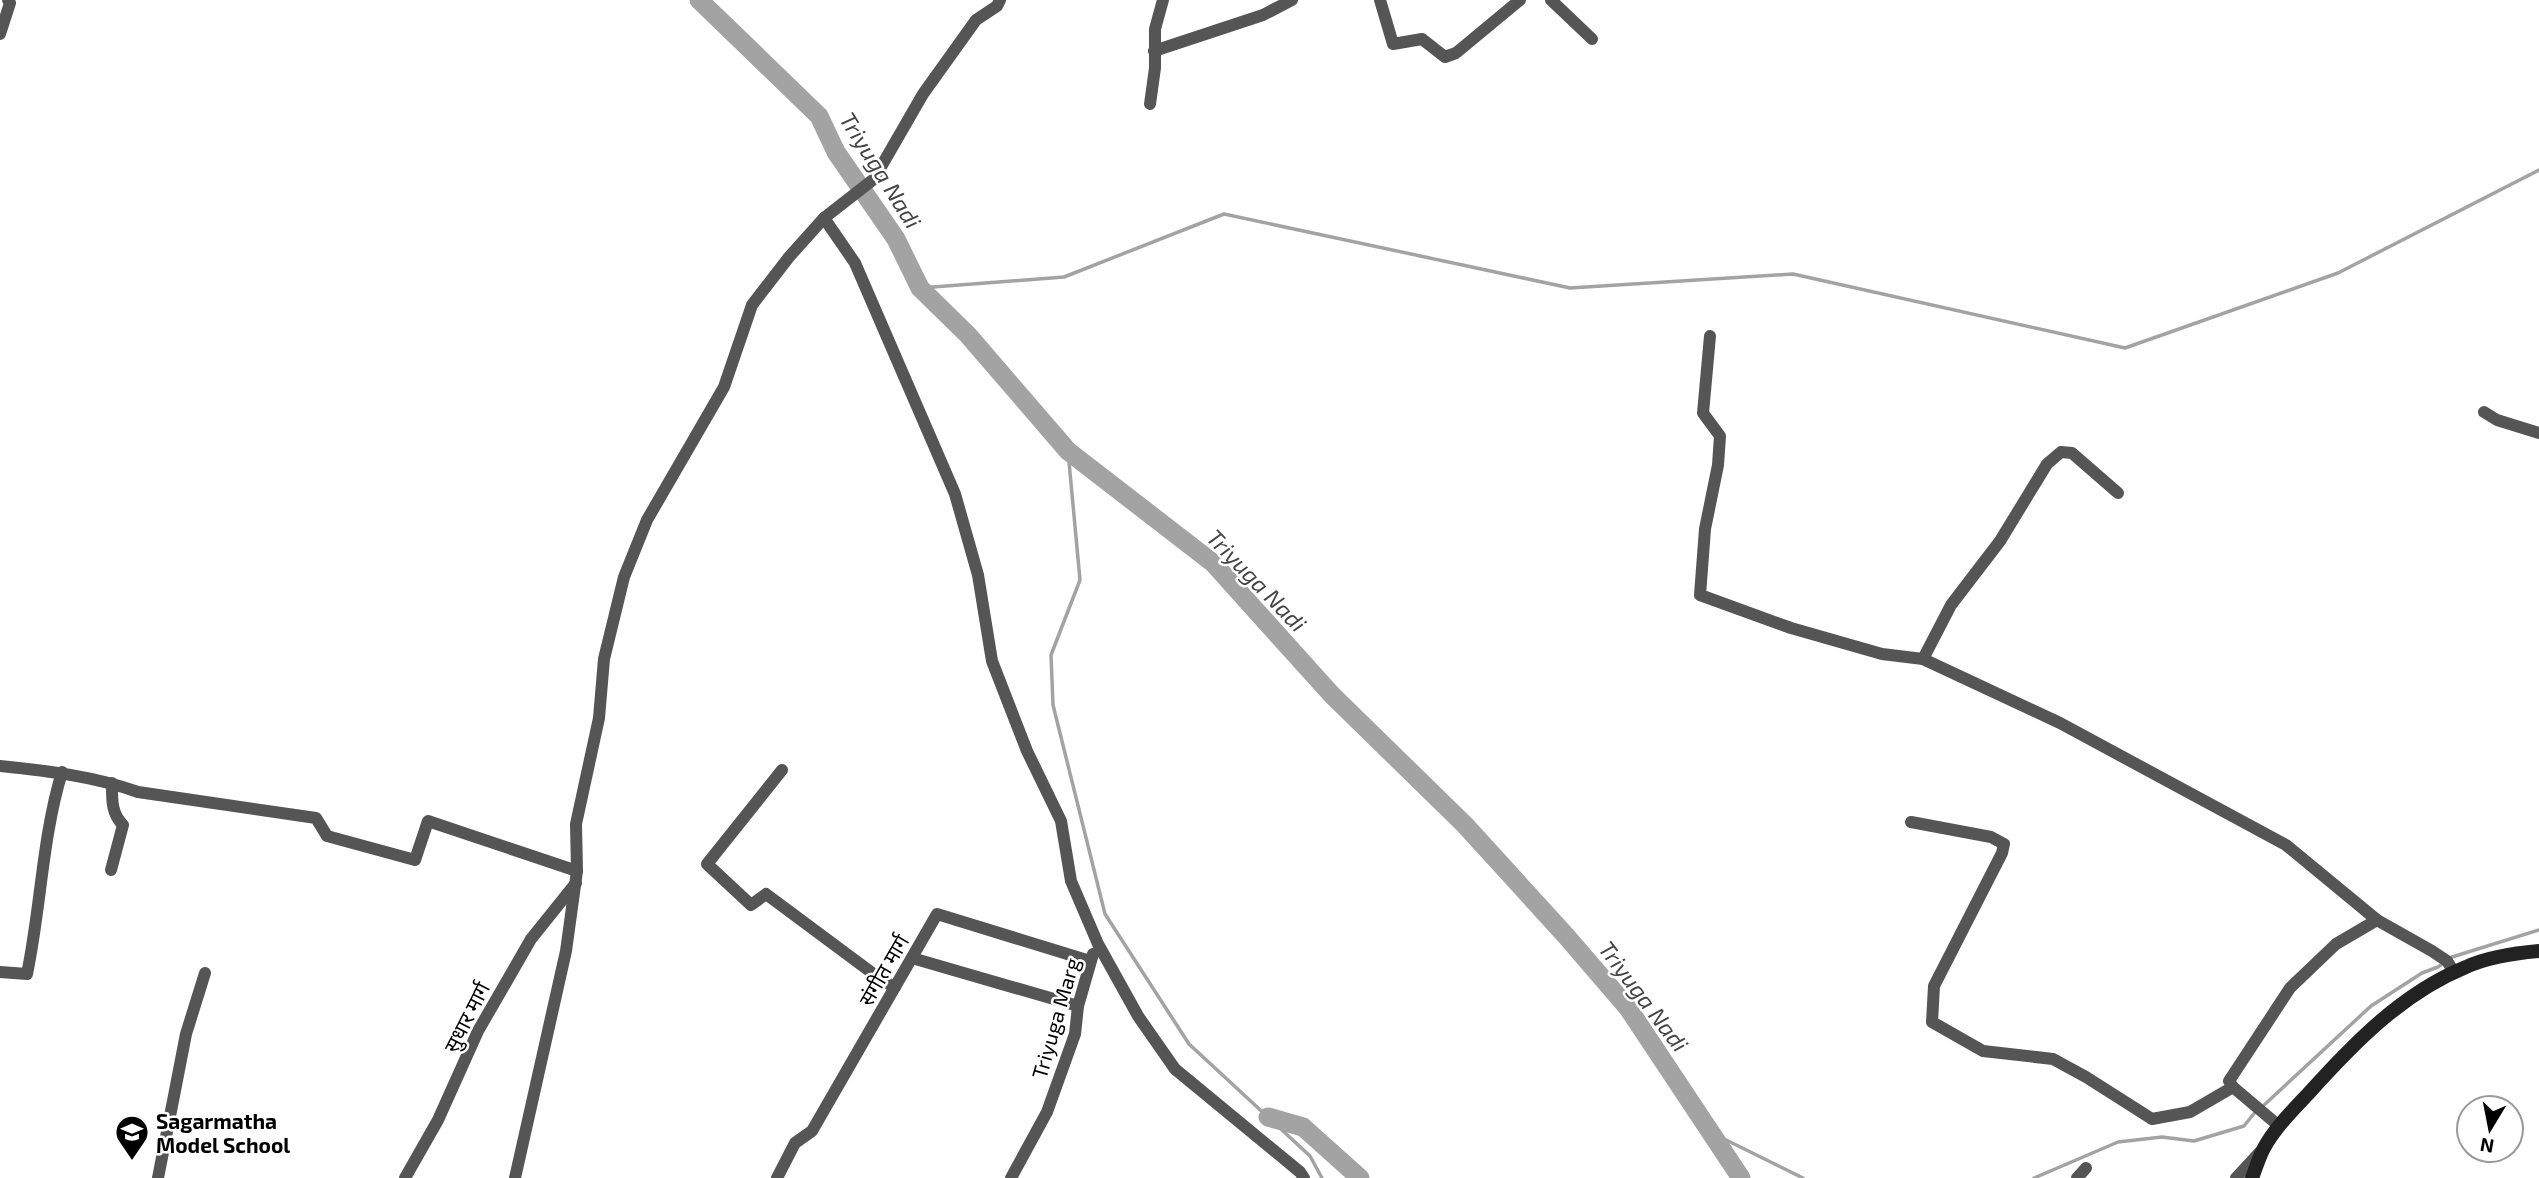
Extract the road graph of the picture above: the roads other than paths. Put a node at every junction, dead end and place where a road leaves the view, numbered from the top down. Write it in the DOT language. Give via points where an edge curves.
graph roads {
  1 [pos="8,0"];
  2 [pos="1000,0"];
  3 [pos="1163,0"];
  4 [pos="1292,0"];
  5 [pos="1380,0"];
  6 [pos="1520,0"];
  7 [pos="1551,0"];
  8 [pos="0,34"];
  9 [pos="1592,39"];
  10 [pos="1154,51"];
  11 [pos="1150,104"];
  12 [pos="824,218"];
  13 [pos="1710,335"];
  14 [pos="2484,412"];
  15 [pos="2539,433"];
  16 [pos="2118,493"];
  17 [pos="1923,659"];
  18 [pos="0,766"];
  19 [pos="782,770"];
  20 [pos="62,772"];
  21 [pos="112,783"];
  22 [pos="1911,822"];
  23 [pos="111,870"];
  24 [pos="576,877"];
  25 [pos="2377,920"];
  26 [pos="1098,944"];
  27 [pos="2539,951"];
  28 [pos="912,958"];
  29 [pos="1090,961"];
  30 [pos="0,972"];
  31 [pos="2454,972"];
  32 [pos="205,974"];
  33 [pos="895,987"];
  34 [pos="1078,1006"];
  35 [pos="2233,1087"];
  36 [pos="2279,1126"];
  37 [pos="2263,1149"];
  38 [pos="1301,1176"];
  39 [pos="158,1178"];
  40 [pos="405,1178"];
  41 [pos="515,1178"];
  42 [pos="777,1178"];
  43 [pos="1011,1178"];
  44 [pos="2236,1178"];
  45 [pos="2252,1178"];
  1 -- 8 [label="street"];
  2 -- 12 [label="street" via="976,20 923,94 874,179"];
  3 -- 10 [label="street"];
  4 -- 10 [label="street" via="1263,15"];
  5 -- 6 [label="street" via="1394,44 1422,38 1444,57"];
  7 -- 9 [label="street"];
  10 -- 11 [label="street"];
  12 -- 24 [label="street" via="752,304 724,387 648,520 624,577 604,659 599,718 576,824"];
  12 -- 26 [label="street" via="855,263 955,494 978,575 992,662 1061,821 1071,881"];
  13 -- 17 [label="street" via="1703,413 1720,436 1700,595 1791,628 1882,654"];
  14 -- 15 [label="street" via="2497,421"];
  16 -- 17 [label="street" via="2072,453 2061,452 2046,464 2000,541 1951,605"];
  17 -- 25 [label="street" via="2060,723 2286,845"];
  18 -- 20 [label="street"];
  19 -- 33 [label="street" via="707,864 751,905 766,894"];
  20 -- 21 [label="street"];
  20 -- 30 [label="street" via="27,974"];
  21 -- 23 [label="street" via="115,817 123,825"];
  21 -- 24 [label="street" via="138,792 316,818 327,836 415,860 428,821"];
  22 -- 35 [label="street" via="1991,837 2004,844 1934,986 1932,1022 1983,1051 2053,1059 2151,1119 2190,1112"];
  24 -- 40 [label="street, सुधार मार्ग" via="524,950"];
  24 -- 41 [label="street" via="566,951"];
  25 -- 31 [label="street" via="2447,961"];
  25 -- 35 [label="street" via="2336,944 2290,988 2229,1081"];
  26 -- 29 [label="street, Triyuga Marg"];
  26 -- 38 [label="street" via="1138,1016 1175,1069"];
  27 -- 31 [label="main road"];
  28 -- 29 [label="street, संगीत मार्ग" via="937,914"];
  28 -- 33 [label="street, संगीत मार्ग"];
  28 -- 34 [label="street"];
  29 -- 34 [label="street, Triyuga Marg"];
  31 -- 36 [label="main road" via="2385,1016"];
  32 -- 39 [label="street" via="186,1034"];
  33 -- 42 [label="street, संगीत मार्ग" via="812,1131 795,1143"];
  34 -- 43 [label="street, Triyuga Marg" via="1075,1034 1047,1112"];
  35 -- 36 [label="street"];
  36 -- 37 [label="main road"];
  37 -- 44 [label="street"];
  37 -- 45 [label="main road"];
}
